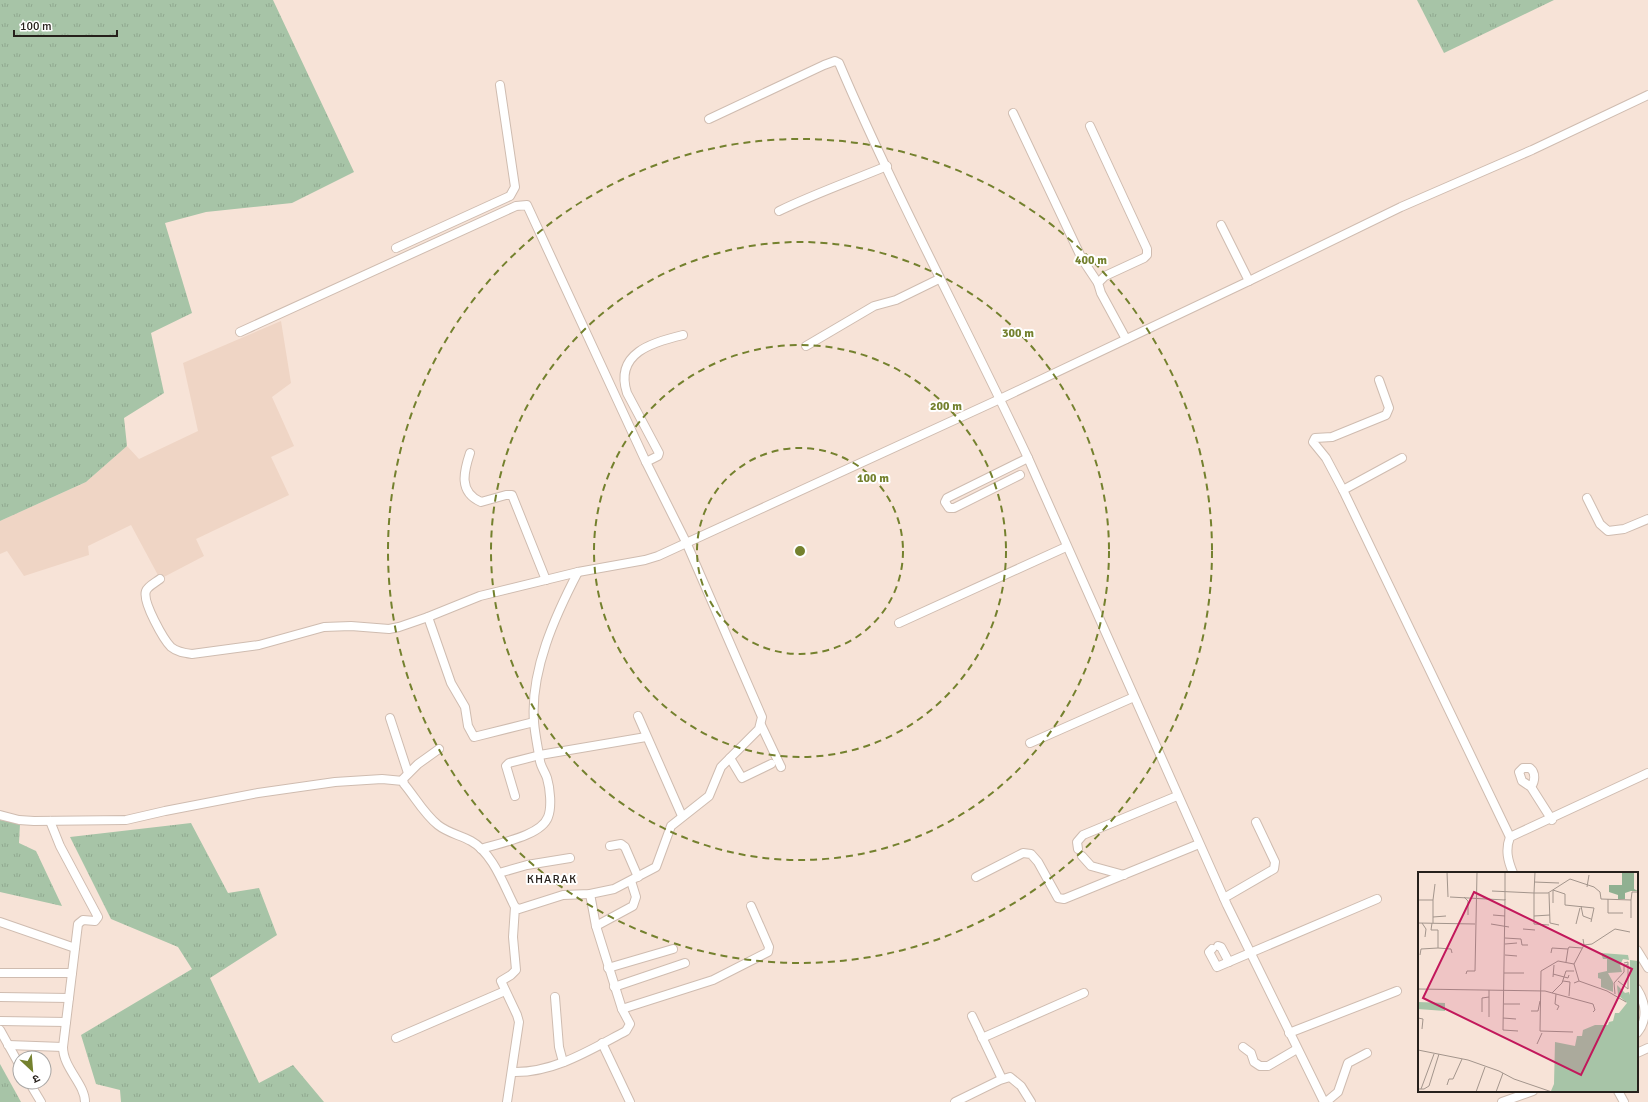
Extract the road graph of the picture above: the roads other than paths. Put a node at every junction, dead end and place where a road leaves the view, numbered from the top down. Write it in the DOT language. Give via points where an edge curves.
graph roads {
  1 [pos="500,85"];
  2 [pos="1648,95"];
  3 [pos="1013,114"];
  4 [pos="709,119"];
  5 [pos="1090,126"];
  6 [pos="887,166"];
  7 [pos="779,211"];
  8 [pos="1221,225"];
  9 [pos="396,248"];
  10 [pos="939,279"];
  11 [pos="1249,281"];
  12 [pos="1098,284"];
  13 [pos="240,332"];
  14 [pos="683,335"];
  15 [pos="1126,339"];
  16 [pos="806,346"];
  17 [pos="1379,380"];
  18 [pos="1000,399"];
  19 [pos="470,453"];
  20 [pos="1028,458"];
  21 [pos="1402,458"];
  22 [pos="646,462"];
  23 [pos="1020,475"];
  24 [pos="1343,490"];
  25 [pos="1588,498"];
  26 [pos="1648,518"];
  27 [pos="686,542"];
  28 [pos="1066,547"];
  29 [pos="578,572"];
  30 [pos="160,580"];
  31 [pos="546,580"];
  32 [pos="428,617"];
  33 [pos="900,623"];
  34 [pos="1134,697"];
  35 [pos="638,716"];
  36 [pos="390,718"];
  37 [pos="534,722"];
  38 [pos="761,725"];
  39 [pos="646,736"];
  40 [pos="1030,743"];
  41 [pos="439,749"];
  42 [pos="540,755"];
  43 [pos="730,758"];
  44 [pos="771,764"];
  45 [pos="781,767"];
  46 [pos="1648,773"];
  47 [pos="408,774"];
  48 [pos="403,781"];
  49 [pos="1531,787"];
  50 [pos="515,796"];
  51 [pos="1176,796"];
  52 [pos="0,815"];
  53 [pos="682,816"];
  54 [pos="1552,820"];
  55 [pos="50,821"];
  56 [pos="1256,822"];
  57 [pos="1510,838"];
  58 [pos="1199,844"];
  59 [pos="610,846"];
  60 [pos="482,849"];
  61 [pos="570,858"];
  62 [pos="1513,872"];
  63 [pos="499,873"];
  64 [pos="1124,875"];
  65 [pos="976,877"];
  66 [pos="635,879"];
  67 [pos="590,894"];
  68 [pos="1224,898"];
  69 [pos="1377,899"];
  70 [pos="751,906"];
  71 [pos="515,907"];
  72 [pos="0,922"];
  73 [pos="596,926"];
  74 [pos="75,948"];
  75 [pos="673,949"];
  76 [pos="1638,952"];
  77 [pos="1250,954"];
  78 [pos="1229,962"];
  79 [pos="686,963"];
  80 [pos="608,968"];
  81 [pos="1648,968"];
  82 [pos="0,973"];
  83 [pos="72,973"];
  84 [pos="614,987"];
  85 [pos="505,991"];
  86 [pos="1397,991"];
  87 [pos="1638,991"];
  88 [pos="1084,993"];
  89 [pos="0,997"];
  90 [pos="555,997"];
  91 [pos="69,998"];
  92 [pos="622,1009"];
  93 [pos="972,1016"];
  94 [pos="0,1021"];
  95 [pos="66,1022"];
  96 [pos="0,1030"];
  97 [pos="1638,1032"];
  98 [pos="1290,1033"];
  99 [pos="396,1038"];
  100 [pos="982,1038"];
  101 [pos="602,1044"];
  102 [pos="8,1045"];
  103 [pos="63,1047"];
  104 [pos="1243,1047"];
  105 [pos="1648,1048"];
  106 [pos="1297,1049"];
  107 [pos="12,1052"];
  108 [pos="1367,1052"];
  109 [pos="1638,1053"];
  110 [pos="563,1062"];
  111 [pos="513,1072"];
  112 [pos="1002,1079"];
  113 [pos="34,1090"];
  114 [pos="1529,1092"];
  115 [pos="1619,1092"];
  116 [pos="41,1102"];
  117 [pos="85,1102"];
  118 [pos="508,1102"];
  119 [pos="630,1102"];
  120 [pos="955,1102"];
  121 [pos="1031,1102"];
  122 [pos="1325,1102"];
  123 [pos="1502,1102"];
  124 [pos="1624,1102"];
  1 -- 9 [label="street" via="516,188 514,192"];
  2 -- 11 [label="street" via="1532,150 1401,207"];
  3 -- 12 [label="street" via="1082,259"];
  4 -- 6 [label="street" via="837,61"];
  5 -- 12 [label="street" via="1147,252 1144,258 1105,276"];
  6 -- 7 [label="street" via="838,187 814,194"];
  6 -- 10 [label="street"];
  8 -- 11 [label="street"];
  10 -- 16 [label="street" via="896,300 874,306"];
  10 -- 18 [label="street"];
  11 -- 15 [label="street"];
  12 -- 15 [label="street" via="1100,293"];
  13 -- 22 [label="street" via="524,204 529,208"];
  14 -- 22 [label="street" via="662,340 641,351 629,361 625,370 624,384 627,392 659,453"];
  15 -- 18 [label="street"];
  17 -- 24 [label="street" via="1389,408 1386,415 1332,437 1313,440"];
  18 -- 20 [label="street"];
  18 -- 27 [label="street"];
  19 -- 31 [label="street" via="463,480 468,490 481,502 512,495"];
  20 -- 23 [label="street" via="947,498 945,502 949,508 954,508"];
  20 -- 28 [label="street"];
  21 -- 24 [label="street"];
  22 -- 27 [label="street"];
  24 -- 57 [label="street"];
  25 -- 26 [label="street" via="1600,524 1608,531 1624,529"];
  27 -- 29 [label="street" via="645,560"];
  27 -- 38 [label="street" via="756,702 762,717"];
  28 -- 33 [label="street"];
  28 -- 34 [label="street"];
  29 -- 31 [label="street"];
  29 -- 37 [label="street" via="553,623 536,685"];
  30 -- 32 [label="street" via="146,591 149,610 167,642 184,653 259,645 324,627 389,629"];
  31 -- 32 [label="street" via="480,596"];
  32 -- 37 [label="street" via="451,683 465,707 468,726 474,737"];
  34 -- 40 [label="street"];
  34 -- 51 [label="street"];
  35 -- 39 [label="street"];
  36 -- 47 [label="street"];
  37 -- 42 [label="street"];
  38 -- 43 [label="street"];
  38 -- 45 [label="street"];
  39 -- 42 [label="street"];
  39 -- 53 [label="street"];
  41 -- 47 [label="street"];
  42 -- 50 [label="street" via="507,765"];
  42 -- 60 [label="street" via="548,787 547,819 533,832"];
  43 -- 44 [label="street" via="742,778"];
  43 -- 53 [label="street" via="719,770 709,796"];
  46 -- 54 [label="street"];
  47 -- 48 [label="street"];
  48 -- 55 [label="street" via="382,779 335,782 258,793 126,820"];
  48 -- 60 [label="street" via="436,823"];
  49 -- 54 [label="street"];
  51 -- 58 [label="street"];
  51 -- 64 [label="street" via="1083,835 1077,842 1080,853 1091,866"];
  52 -- 55 [label="street" via="19,820"];
  53 -- 66 [label="street" via="669,829 657,866"];
  54 -- 57 [label="street"];
  55 -- 74 [label="street" via="53,832 98,917 95,920 79,922"];
  56 -- 68 [label="street" via="1275,862 1274,869"];
  57 -- 62 [label="street" via="1507,852"];
  58 -- 64 [label="street"];
  58 -- 68 [label="street"];
  59 -- 66 [label="street" via="624,845"];
  60 -- 63 [label="street"];
  61 -- 63 [label="street" via="527,865"];
  63 -- 71 [label="street"];
  64 -- 65 [label="street" via="1064,899 1058,898 1038,862 1031,854 1023,853"];
  66 -- 67 [label="street" via="614,889"];
  66 -- 73 [label="street" via="636,897 633,906"];
  67 -- 71 [label="street" via="569,894 523,908"];
  67 -- 73 [label="street"];
  68 -- 77 [label="street"];
  69 -- 77 [label="street"];
  70 -- 92 [label="street" via="769,947 768,952 713,980"];
  71 -- 85 [label="street" via="513,937 516,966 513,974 501,981"];
  72 -- 74 [label="street"];
  73 -- 80 [label="street"];
  74 -- 83 [label="street"];
  75 -- 80 [label="street"];
  76 -- 81 [label="street"];
  77 -- 78 [label="street"];
  77 -- 98 [label="street"];
  78 -- 78 [label="street" via="1221,947 1215,947 1209,952 1216,967"];
  79 -- 84 [label="street"];
  80 -- 84 [label="street"];
  82 -- 83 [label="street"];
  83 -- 91 [label="street"];
  84 -- 92 [label="street"];
  85 -- 99 [label="street"];
  85 -- 111 [label="street" via="519,1022"];
  86 -- 98 [label="street"];
  87 -- 97 [label="street" via="1646,1013"];
  88 -- 100 [label="street"];
  89 -- 91 [label="street"];
  90 -- 110 [label="street"];
  91 -- 95 [label="street"];
  92 -- 101 [label="street" via="630,1024 629,1029"];
  93 -- 100 [label="street"];
  94 -- 95 [label="street"];
  95 -- 103 [label="street"];
  96 -- 102 [label="street"];
  98 -- 106 [label="street"];
  100 -- 112 [label="street"];
  101 -- 110 [label="street"];
  101 -- 119 [label="street"];
  102 -- 103 [label="street"];
  102 -- 107 [label="street"];
  103 -- 117 [label="street" via="66,1064"];
  104 -- 106 [label="street" via="1251,1052 1254,1062 1264,1067"];
  105 -- 109 [label="street"];
  106 -- 122 [label="street"];
  108 -- 122 [label="street" via="1348,1063 1338,1092"];
  110 -- 111 [label="street" via="535,1072"];
  111 -- 118 [label="street"];
  112 -- 120 [label="street"];
  112 -- 121 [label="street" via="1015,1079"];
  113 -- 116 [label="street"];
  114 -- 123 [label="street"];
  115 -- 124 [label="street"];
}
